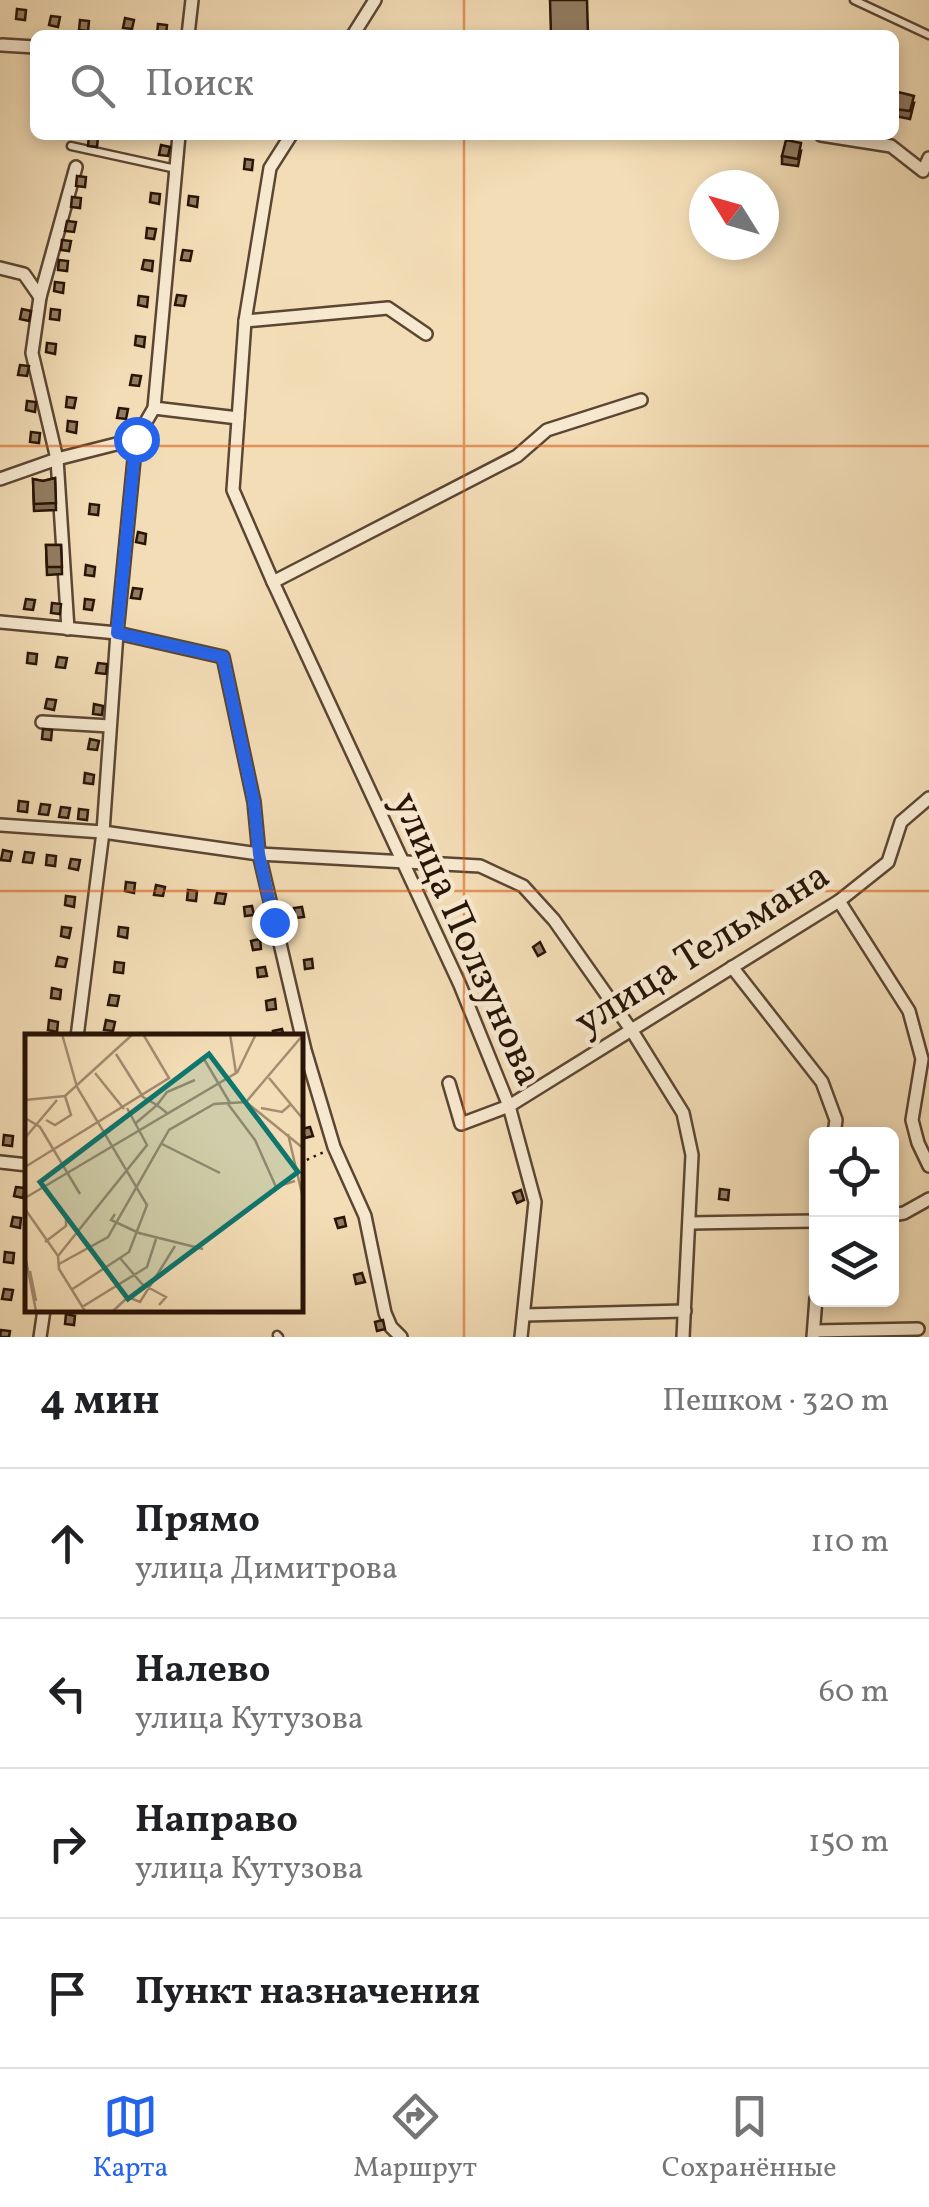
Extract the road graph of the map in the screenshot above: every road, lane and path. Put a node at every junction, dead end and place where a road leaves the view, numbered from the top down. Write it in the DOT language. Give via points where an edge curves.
graph roads {
  1 [pos="192,0"];
  2 [pos="375,0"];
  3 [pos="854,0"];
  4 [pos="189,30"];
  5 [pos="356,30"];
  6 [pos="929,36"];
  7 [pos="2,45"];
  8 [pos="30,47"];
  9 [pos="179,140"];
  10 [pos="288,140"];
  11 [pos="853,140"];
  12 [pos="71,146"];
  13 [pos="929,158"];
  14 [pos="76,167"];
  15 [pos="176,169"];
  16 [pos="0,268"];
  17 [pos="40,297"];
  18 [pos="245,322"];
  19 [pos="426,334"];
  20 [pos="641,400"];
  21 [pos="154,408"];
  22 [pos="238,418"];
  23 [pos="136,439"];
  24 [pos="58,459"];
  25 [pos="0,480"];
  26 [pos="273,582"];
  27 [pos="0,622"];
  28 [pos="68,629"];
  29 [pos="117,633"];
  30 [pos="42,722"];
  31 [pos="110,726"];
  32 [pos="929,798"];
  33 [pos="0,825"];
  34 [pos="102,832"];
  35 [pos="259,854"];
  36 [pos="402,863"];
  37 [pos="839,901"];
  38 [pos="732,968"];
  39 [pos="632,1030"];
  40 [pos="77,1034"];
  41 [pos="301,1034"];
  42 [pos="302,1037"];
  43 [pos="449,1083"];
  44 [pos="509,1106"];
  45 [pos="835,1127"];
  46 [pos="334,1147"];
  47 [pos="0,1162"];
  48 [pos="302,1162"];
  49 [pos="25,1166"];
  50 [pos="929,1166"];
  51 [pos="929,1199"];
  52 [pos="899,1214"];
  53 [pos="809,1221"];
  54 [pos="690,1222"];
  55 [pos="816,1307"];
  56 [pos="686,1311"];
  57 [pos="44,1312"];
  58 [pos="524,1315"];
  59 [pos="922,1332"];
  60 [pos="814,1334"];
  61 [pos="40,1337"];
  62 [pos="401,1337"];
  63 [pos="520,1337"];
  64 [pos="683,1337"];
  1 -- 4 [label="street"];
  2 -- 5 [label="street"];
  3 -- 6 [label="lane"];
  7 -- 8 [label="street"];
  9 -- 15 [label="street"];
  10 -- 18 [label="street, улица Ползунова" via="270,168"];
  11 -- 13 [label="street" via="891,146 922,171"];
  12 -- 15 [label="lane"];
  14 -- 17 [label="street"];
  15 -- 21 [label="street"];
  16 -- 17 [label="street" via="24,274"];
  17 -- 24 [label="street" via="32,353"];
  18 -- 19 [label="street" via="388,308"];
  18 -- 22 [label="street, улица Ползунова"];
  20 -- 26 [label="street" via="547,430 517,456"];
  21 -- 22 [label="street"];
  21 -- 23 [label="street"];
  22 -- 26 [label="street, улица Ползунова" via="233,490"];
  23 -- 24 [label="street"];
  23 -- 29 [label="street"];
  24 -- 25 [label="street"];
  24 -- 28 [label="street"];
  26 -- 36 [label="street, улица Ползунова"];
  27 -- 28 [label="street"];
  28 -- 29 [label="street"];
  29 -- 31 [label="street"];
  29 -- 35 [label="street" via="223,657"];
  30 -- 31 [label="street"];
  31 -- 34 [label="street"];
  32 -- 37 [label="street, улица Тельмана" via="901,822 888,862"];
  33 -- 34 [label="street"];
  34 -- 35 [label="street"];
  34 -- 40 [label="street"];
  35 -- 36 [label="street"];
  35 -- 41 [label="street"];
  36 -- 39 [label="street" via="480,866 523,886"];
  36 -- 44 [label="street, улица Ползунова"];
  37 -- 38 [label="street, улица Тельмана"];
  37 -- 50 [label="street" via="909,1011 922,1060 912,1120"];
  38 -- 39 [label="street, улица Тельмана"];
  38 -- 45 [label="street" via="822,1082"];
  39 -- 44 [label="street, улица Тельмана"];
  39 -- 54 [label="street" via="682,1113 692,1155"];
  42 -- 46 [label="street"];
  43 -- 44 [label="street, улица Тельмана" via="461,1124"];
  44 -- 58 [label="street, улица Ползунова" via="535,1202"];
  46 -- 48 [label="path"];
  46 -- 62 [label="street" via="365,1216 384,1312"];
  47 -- 49 [label="street"];
  51 -- 52 [label="street"];
  53 -- 54 [label="street"];
  54 -- 56 [label="street"];
  55 -- 60 [label="street"];
  56 -- 58 [label="street"];
  56 -- 64 [label="street"];
  57 -- 61 [label="street"];
  58 -- 63 [label="street, улица Ползунова"];
  59 -- 60 [label="street"];
}
